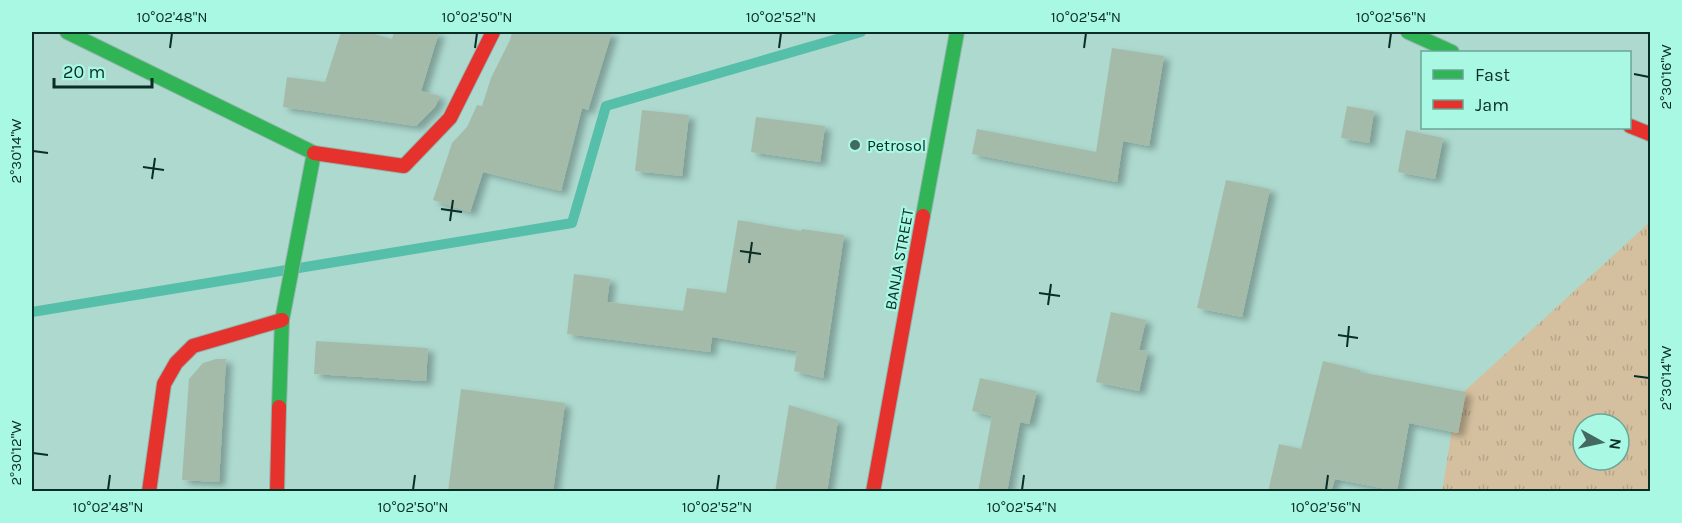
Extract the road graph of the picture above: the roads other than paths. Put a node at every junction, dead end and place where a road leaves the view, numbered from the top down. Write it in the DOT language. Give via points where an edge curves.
graph roads {
  1 [pos="67,32"];
  2 [pos="493,32"];
  3 [pos="957,32"];
  4 [pos="1408,32"];
  5 [pos="1450,51"];
  6 [pos="1631,127"];
  7 [pos="1650,134"];
  8 [pos="314,153"];
  9 [pos="282,320"];
  10 [pos="149,492"];
  11 [pos="277,492"];
  12 [pos="873,492"];
  1 -- 8 [label="street"];
  2 -- 8 [label="street" via="450,118 404,166"];
  3 -- 12 [label="street, BANJA STREET"];
  4 -- 5 [label="street"];
  6 -- 7 [label="street"];
  8 -- 9 [label="street"];
  9 -- 10 [label="street" via="193,345 176,363 164,384"];
  9 -- 11 [label="street"];
}
